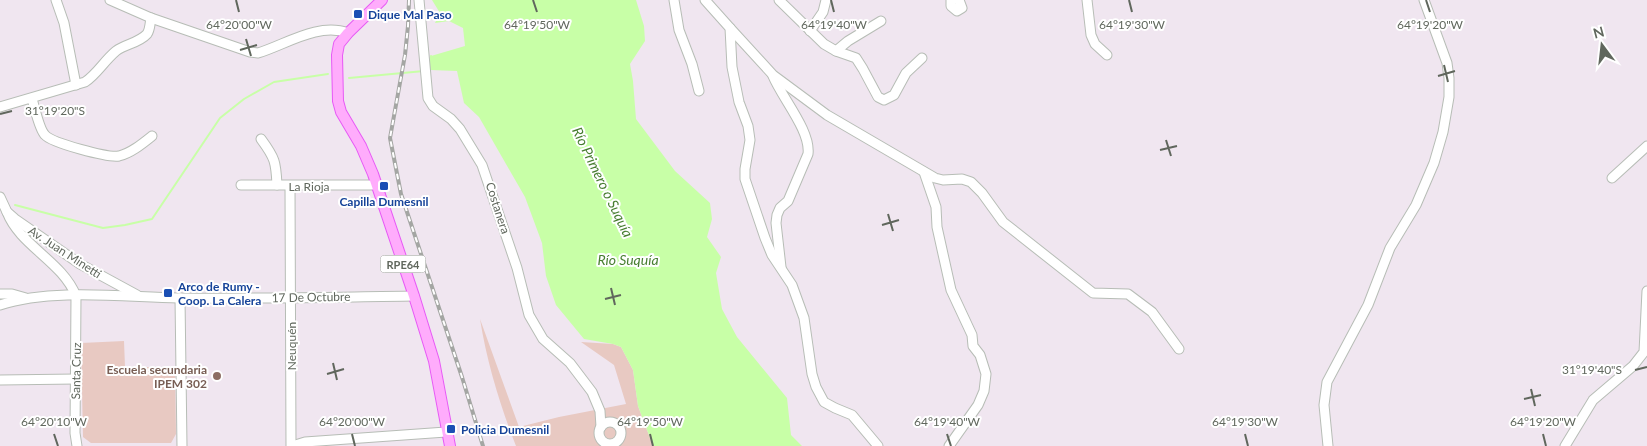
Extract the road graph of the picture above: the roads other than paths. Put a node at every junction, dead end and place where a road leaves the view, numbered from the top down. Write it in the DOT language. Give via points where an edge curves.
graph roads {
  1 [pos="56,0"];
  2 [pos="110,0"];
  3 [pos="382,0"];
  4 [pos="420,0"];
  5 [pos="674,0"];
  6 [pos="705,0"];
  7 [pos="779,0"];
  8 [pos="826,0"];
  9 [pos="951,0"];
  10 [pos="959,0"];
  11 [pos="1087,0"];
  12 [pos="1424,0"];
  13 [pos="151,18"];
  14 [pos="881,21"];
  15 [pos="730,28"];
  16 [pos="810,31"];
  17 [pos="348,33"];
  18 [pos="836,51"];
  19 [pos="1107,55"];
  20 [pos="922,58"];
  21 [pos="773,75"];
  22 [pos="76,85"];
  23 [pos="698,91"];
  24 [pos="32,99"];
  25 [pos="0,107"];
  26 [pos="152,136"];
  27 [pos="261,139"];
  28 [pos="1647,146"];
  29 [pos="924,172"];
  30 [pos="1612,178"];
  31 [pos="242,185"];
  32 [pos="277,185"];
  33 [pos="377,185"];
  34 [pos="290,186"];
  35 [pos="0,196"];
  36 [pos="7,212"];
  37 [pos="781,267"];
  38 [pos="1647,291"];
  39 [pos="0,294"];
  40 [pos="76,296"];
  41 [pos="140,296"];
  42 [pos="414,296"];
  43 [pos="26,298"];
  44 [pos="180,298"];
  45 [pos="292,298"];
  46 [pos="0,305"];
  47 [pos="1179,349"];
  48 [pos="76,379"];
  49 [pos="0,380"];
  50 [pos="600,411"];
  51 [pos="611,422"];
  52 [pos="601,427"];
  53 [pos="446,432"];
  54 [pos="618,442"];
  55 [pos="609,445"];
  56 [pos="77,446"];
  57 [pos="182,446"];
  58 [pos="291,446"];
  59 [pos="450,446"];
  60 [pos="878,446"];
  61 [pos="949,446"];
  62 [pos="1328,446"];
  63 [pos="1565,446"];
  1 -- 22 [label="street" via="64,23"];
  2 -- 13 [label="street"];
  3 -- 17 [label="main road, RPE64"];
  4 -- 50 [label="street, Costanera" via="429,102 455,124 482,165 527,308 538,332 580,375"];
  5 -- 23 [label="street" via="679,30"];
  6 -- 15 [label="street"];
  7 -- 16 [label="street"];
  8 -- 16 [label="street" via="823,12"];
  9 -- 10 [label="street" via="956,11 962,8"];
  11 -- 19 [label="street" via="1091,34 1095,44"];
  12 -- 62 [label="street" via="1448,70 1442,140 1416,205 1390,248 1368,305 1328,382 1324,405"];
  13 -- 17 [label="street" via="258,53 298,37 329,30"];
  13 -- 22 [label="street" via="144,36 116,51 92,77"];
  14 -- 18 [label="street"];
  15 -- 21 [label="street"];
  15 -- 37 [label="street" via="732,67 750,140 745,179 765,238"];
  16 -- 18 [label="street"];
  17 -- 33 [label="main road, RPE64" via="339,44 337,55 341,112 361,146"];
  18 -- 20 [label="street" via="856,58 878,97 884,100 894,95 906,73"];
  21 -- 29 [label="street" via="827,116"];
  21 -- 37 [label="street" via="809,146 788,201 777,215"];
  22 -- 24 [label="street"];
  24 -- 25 [label="street"];
  24 -- 26 [label="street" via="42,133 52,140 113,157 127,154"];
  27 -- 32 [label="street" via="274,157"];
  28 -- 30 [label="street"];
  29 -- 47 [label="street" via="943,180 971,182 1003,222 1093,293 1128,294 1152,312"];
  29 -- 61 [label="street" via="936,207 937,227 951,290 986,374 978,406"];
  31 -- 32 [label="street, La Rioja"];
  32 -- 34 [label="street, La Rioja"];
  33 -- 34 [label="street, La Rioja"];
  33 -- 42 [label="main road, RPE64"];
  34 -- 45 [label="street, Neuquén"];
  35 -- 36 [label="street"];
  36 -- 40 [label="street" via="10,221 70,284"];
  36 -- 41 [label="street, Av. Juan Minetti" via="74,261"];
  37 -- 60 [label="street" via="792,285 804,318 812,374 821,396 829,406 852,415"];
  38 -- 63 [label="street" via="1644,352 1633,366 1593,400"];
  39 -- 43 [label="street"];
  40 -- 41 [label="street, 17 De Octubre"];
  40 -- 43 [label="street, 17 De Octubre"];
  40 -- 48 [label="street, Santa Cruz"];
  41 -- 44 [label="street, 17 De Octubre"];
  42 -- 45 [label="street, 17 De Octubre"];
  42 -- 53 [label="main road, RPE64" via="434,362"];
  43 -- 46 [label="street, 17 De Octubre"];
  44 -- 45 [label="street, 17 De Octubre"];
  44 -- 57 [label="street"];
  45 -- 58 [label="street, Neuquén"];
  48 -- 49 [label="street"];
  48 -- 56 [label="street, Santa Cruz"];
  50 -- 51 [label="street, Costanera"];
  50 -- 52 [label="street, Costanera"];
  51 -- 52 [label="street"];
  51 -- 54 [label="street, Costanera" via="619,427"];
  52 -- 55 [label="street, Costanera" via="599,435"];
  53 -- 58 [label="street" via="305,442"];
  53 -- 59 [label="main road, RPE64"];
  54 -- 55 [label="street, Costanera"];
}
